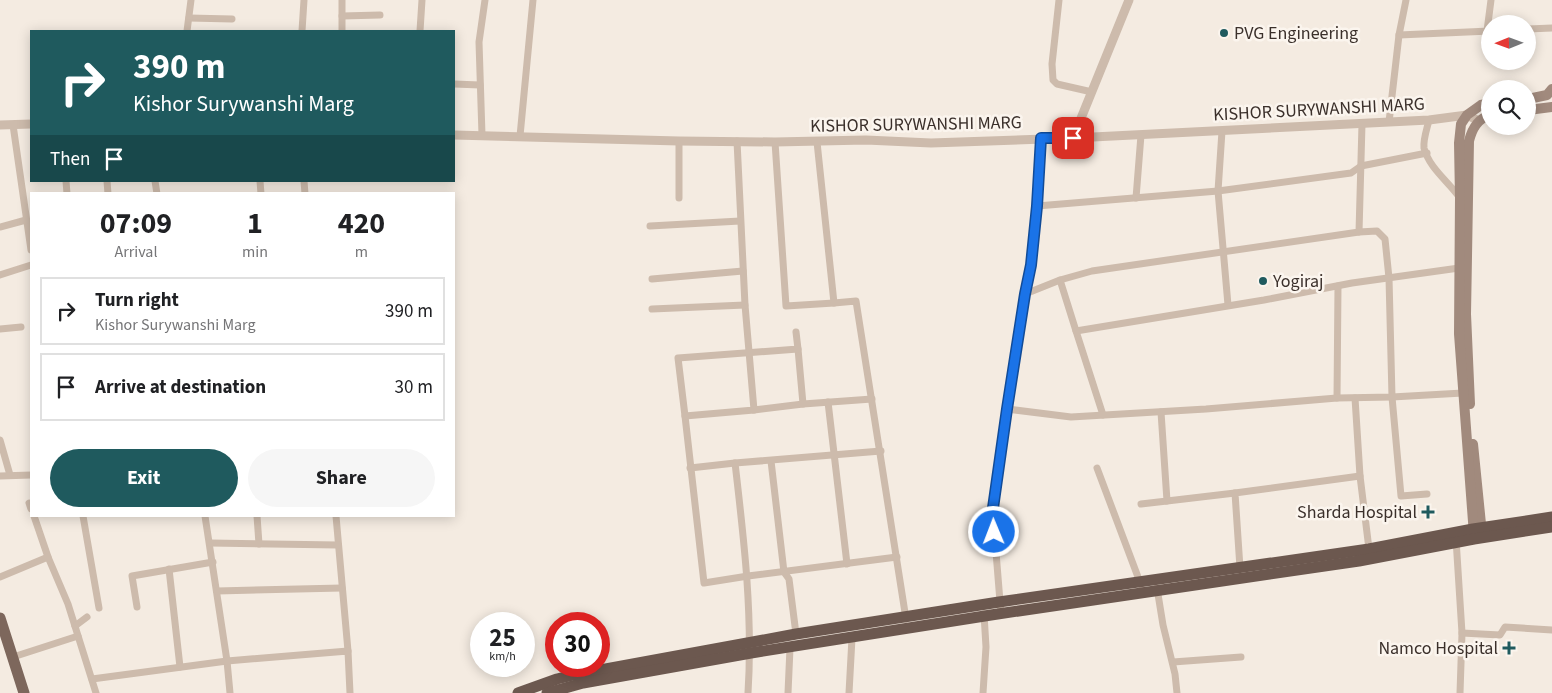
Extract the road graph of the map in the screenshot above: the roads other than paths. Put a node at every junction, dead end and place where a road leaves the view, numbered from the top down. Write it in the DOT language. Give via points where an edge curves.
graph roads {
  1 [pos="191,0"];
  2 [pos="304,0"];
  3 [pos="342,0"];
  4 [pos="422,0"];
  5 [pos="485,0"];
  6 [pos="533,0"];
  7 [pos="1059,0"];
  8 [pos="1129,0"];
  9 [pos="1406,0"];
  10 [pos="1491,0"];
  11 [pos="380,15"];
  12 [pos="1490,15"];
  13 [pos="342,16"];
  14 [pos="189,18"];
  15 [pos="232,19"];
  16 [pos="1552,28"];
  17 [pos="1536,29"];
  18 [pos="187,30"];
  19 [pos="302,30"];
  20 [pos="342,30"];
  21 [pos="420,30"];
  22 [pos="1481,31"];
  23 [pos="1399,35"];
  24 [pos="455,84"];
  25 [pos="480,85"];
  26 [pos="1552,89"];
  27 [pos="1092,92"];
  28 [pos="1536,98"];
  29 [pos="1481,105"];
  30 [pos="1552,107"];
  31 [pos="1536,109"];
  32 [pos="1467,115"];
  33 [pos="1429,120"];
  34 [pos="1479,121"];
  35 [pos="1389,122"];
  36 [pos="30,124"];
  37 [pos="1362,124"];
  38 [pos="0,125"];
  39 [pos="13,125"];
  40 [pos="1222,131"];
  41 [pos="455,135"];
  42 [pos="482,135"];
  43 [pos="1141,135"];
  44 [pos="520,136"];
  45 [pos="1041,138"];
  46 [pos="1073,138"];
  47 [pos="679,141"];
  48 [pos="737,141"];
  49 [pos="775,142"];
  50 [pos="817,142"];
  51 [pos="1427,153"];
  52 [pos="1361,166"];
  53 [pos="1218,191"];
  54 [pos="679,198"];
  55 [pos="1136,198"];
  56 [pos="1460,198"];
  57 [pos="1037,206"];
  58 [pos="26,220"];
  59 [pos="740,221"];
  60 [pos="650,226"];
  61 [pos="0,228"];
  62 [pos="1359,232"];
  63 [pos="30,244"];
  64 [pos="1224,252"];
  65 [pos="30,265"];
  66 [pos="1459,268"];
  67 [pos="743,271"];
  68 [pos="0,275"];
  69 [pos="1389,278"];
  70 [pos="652,279"];
  71 [pos="1060,280"];
  72 [pos="1338,286"];
  73 [pos="1025,294"];
  74 [pos="834,303"];
  75 [pos="745,305"];
  76 [pos="1228,305"];
  77 [pos="652,309"];
  78 [pos="21,327"];
  79 [pos="0,329"];
  80 [pos="1076,331"];
  81 [pos="796,332"];
  82 [pos="798,349"];
  83 [pos="748,354"];
  84 [pos="1463,392"];
  85 [pos="1392,397"];
  86 [pos="1338,398"];
  87 [pos="1355,398"];
  88 [pos="872,399"];
  89 [pos="828,402"];
  90 [pos="803,404"];
  91 [pos="1007,409"];
  92 [pos="754,410"];
  93 [pos="1161,412"];
  94 [pos="1103,415"];
  95 [pos="685,416"];
  96 [pos="0,440"];
  97 [pos="881,451"];
  98 [pos="834,455"];
  99 [pos="771,460"];
  100 [pos="735,463"];
  101 [pos="690,468"];
  102 [pos="1097,468"];
  103 [pos="10,475"];
  104 [pos="30,475"];
  105 [pos="0,476"];
  106 [pos="1360,476"];
  107 [pos="1235,493"];
  108 [pos="1427,494"];
  109 [pos="1167,501"];
  110 [pos="1141,504"];
  111 [pos="34,517"];
  112 [pos="83,517"];
  113 [pos="205,517"];
  114 [pos="257,517"];
  115 [pos="336,517"];
  116 [pos="1552,517"];
  117 [pos="1552,527"];
  118 [pos="1478,533"];
  119 [pos="1456,537"];
  120 [pos="210,543"];
  121 [pos="259,544"];
  122 [pos="338,545"];
  123 [pos="1404,547"];
  124 [pos="1369,549"];
  125 [pos="48,557"];
  126 [pos="898,557"];
  127 [pos="213,562"];
  128 [pos="847,564"];
  129 [pos="1240,568"];
  130 [pos="169,569"];
  131 [pos="784,572"];
  132 [pos="748,576"];
  133 [pos="0,577"];
  134 [pos="1156,585"];
  135 [pos="342,588"];
  136 [pos="1141,588"];
  137 [pos="217,591"];
  138 [pos="137,607"];
  139 [pos="99,608"];
  140 [pos="1000,608"];
  141 [pos="984,611"];
  142 [pos="87,617"];
  143 [pos="907,623"];
  144 [pos="1,624"];
  145 [pos="75,626"];
  146 [pos="1552,630"];
  147 [pos="1462,633"];
  148 [pos="796,634"];
  149 [pos="78,636"];
  150 [pos="852,638"];
  151 [pos="750,648"];
  152 [pos="790,648"];
  153 [pos="348,651"];
  154 [pos="12,657"];
  155 [pos="1241,657"];
  156 [pos="227,661"];
  157 [pos="1173,662"];
  158 [pos="180,667"];
  159 [pos="92,679"];
  160 [pos="94,692"];
  161 [pos="24,693"];
  162 [pos="230,693"];
  163 [pos="350,693"];
  164 [pos="518,693"];
  165 [pos="548,693"];
  166 [pos="748,693"];
  167 [pos="788,693"];
  168 [pos="849,693"];
  169 [pos="983,693"];
  170 [pos="1176,693"];
  171 [pos="1460,693"];
  1 -- 14 [label="street"];
  2 -- 19 [label="street"];
  3 -- 13 [label="street"];
  4 -- 21 [label="street"];
  5 -- 25 [label="street" via="480,42"];
  6 -- 44 [label="street"];
  7 -- 27 [label="street" via="1053,80 1057,84"];
  8 -- 27 [label="street"];
  9 -- 23 [label="street"];
  10 -- 12 [label="street"];
  11 -- 13 [label="street"];
  13 -- 20 [label="street"];
  14 -- 15 [label="street"];
  14 -- 18 [label="street"];
  16 -- 17 [label="street"];
  22 -- 23 [label="street"];
  23 -- 35 [label="street"];
  24 -- 25 [label="street"];
  25 -- 42 [label="street"];
  26 -- 28 [label="main road" via="1547,96"];
  27 -- 46 [label="street"];
  29 -- 32 [label="main road"];
  30 -- 31 [label="main road"];
  32 -- 33 [label="street, KISHOR SURYWANSHI MARG"];
  32 -- 34 [label="street"];
  32 -- 56 [label="main road" via="1461,124 1459,143"];
  33 -- 35 [label="street, KISHOR SURYWANSHI MARG"];
  33 -- 51 [label="street" via="1424,148"];
  34 -- 118 [label="main road" via="1469,141 1466,314"];
  35 -- 37 [label="street, KISHOR SURYWANSHI MARG"];
  36 -- 39 [label="street"];
  37 -- 40 [label="street, KISHOR SURYWANSHI MARG"];
  37 -- 52 [label="street"];
  38 -- 39 [label="street"];
  39 -- 58 [label="street"];
  40 -- 43 [label="street, KISHOR SURYWANSHI MARG"];
  40 -- 53 [label="street"];
  41 -- 42 [label="street, KISHOR SURYWANSHI MARG"];
  42 -- 44 [label="street, KISHOR SURYWANSHI MARG"];
  43 -- 46 [label="street, KISHOR SURYWANSHI MARG"];
  43 -- 55 [label="street"];
  44 -- 47 [label="street, KISHOR SURYWANSHI MARG"];
  45 -- 46 [label="street, KISHOR SURYWANSHI MARG"];
  45 -- 50 [label="street, KISHOR SURYWANSHI MARG" via="931,143"];
  45 -- 57 [label="street"];
  47 -- 48 [label="street, KISHOR SURYWANSHI MARG"];
  47 -- 54 [label="street"];
  48 -- 49 [label="street, KISHOR SURYWANSHI MARG"];
  48 -- 59 [label="street"];
  49 -- 50 [label="street, KISHOR SURYWANSHI MARG"];
  49 -- 74 [label="street" via="786,306"];
  50 -- 74 [label="street"];
  51 -- 52 [label="street"];
  51 -- 56 [label="street"];
  52 -- 53 [label="street" via="1351,173"];
  52 -- 62 [label="street"];
  53 -- 55 [label="street"];
  53 -- 64 [label="street"];
  55 -- 57 [label="street"];
  56 -- 66 [label="main road"];
  57 -- 73 [label="street"];
  58 -- 61 [label="street"];
  58 -- 63 [label="street"];
  59 -- 60 [label="street"];
  59 -- 67 [label="street"];
  62 -- 64 [label="street"];
  62 -- 69 [label="street" via="1377,231 1385,239"];
  64 -- 71 [label="street" via="1092,272"];
  64 -- 76 [label="street"];
  65 -- 68 [label="street"];
  66 -- 69 [label="street"];
  66 -- 84 [label="main road" via="1458,334"];
  67 -- 70 [label="street"];
  67 -- 75 [label="street"];
  69 -- 72 [label="street"];
  69 -- 85 [label="street"];
  71 -- 73 [label="street"];
  71 -- 80 [label="street"];
  72 -- 76 [label="street"];
  72 -- 86 [label="street"];
  73 -- 91 [label="street"];
  74 -- 88 [label="street" via="856,301"];
  75 -- 77 [label="street"];
  75 -- 83 [label="street"];
  76 -- 80 [label="street"];
  78 -- 79 [label="street"];
  80 -- 94 [label="street"];
  81 -- 82 [label="street"];
  82 -- 83 [label="street"];
  82 -- 90 [label="street"];
  83 -- 92 [label="street"];
  83 -- 95 [label="street" via="678,358"];
  84 -- 85 [label="street"];
  84 -- 118 [label="main road"];
  85 -- 87 [label="street"];
  85 -- 108 [label="street" via="1401,496"];
  86 -- 87 [label="street"];
  86 -- 93 [label="street"];
  87 -- 106 [label="street"];
  88 -- 89 [label="street"];
  88 -- 97 [label="street"];
  89 -- 90 [label="street"];
  89 -- 98 [label="street"];
  90 -- 92 [label="street"];
  91 -- 94 [label="street" via="1071,417"];
  91 -- 140 [label="street" via="992,515"];
  92 -- 95 [label="street"];
  93 -- 94 [label="street"];
  93 -- 109 [label="street"];
  95 -- 101 [label="street"];
  96 -- 103 [label="street"];
  97 -- 98 [label="street"];
  97 -- 126 [label="street"];
  98 -- 99 [label="street"];
  98 -- 128 [label="street"];
  99 -- 100 [label="street"];
  99 -- 131 [label="street"];
  100 -- 101 [label="street"];
  100 -- 132 [label="street"];
  101 -- 132 [label="street" via="704,583"];
  102 -- 136 [label="street"];
  103 -- 104 [label="street"];
  103 -- 105 [label="street"];
  106 -- 107 [label="street"];
  106 -- 124 [label="street"];
  107 -- 109 [label="street"];
  107 -- 129 [label="street"];
  109 -- 110 [label="street"];
  111 -- 125 [label="street"];
  112 -- 139 [label="street"];
  113 -- 120 [label="street"];
  114 -- 121 [label="street"];
  115 -- 122 [label="street"];
  116 -- 118 [label="highway"];
  117 -- 118 [label="highway"];
  118 -- 119 [label="highway"];
  119 -- 123 [label="highway"];
  119 -- 147 [label="street"];
  120 -- 121 [label="street"];
  120 -- 127 [label="street"];
  121 -- 122 [label="street"];
  122 -- 135 [label="street"];
  123 -- 124 [label="highway"];
  123 -- 134 [label="highway" via="1359,561"];
  124 -- 129 [label="highway"];
  125 -- 133 [label="street"];
  125 -- 145 [label="street"];
  126 -- 128 [label="street"];
  126 -- 143 [label="street"];
  127 -- 130 [label="street"];
  127 -- 137 [label="street"];
  128 -- 131 [label="street"];
  129 -- 134 [label="highway"];
  130 -- 138 [label="street" via="132,576"];
  130 -- 158 [label="street"];
  131 -- 132 [label="street"];
  131 -- 148 [label="street" via="789,579"];
  132 -- 151 [label="street"];
  134 -- 136 [label="highway"];
  134 -- 157 [label="street"];
  135 -- 137 [label="street"];
  135 -- 153 [label="street"];
  136 -- 140 [label="highway"];
  137 -- 156 [label="street"];
  140 -- 141 [label="highway"];
  141 -- 143 [label="highway"];
  141 -- 169 [label="street"];
  142 -- 145 [label="street"];
  143 -- 148 [label="highway"];
  143 -- 150 [label="highway"];
  144 -- 154 [label="main road"];
  145 -- 149 [label="street"];
  146 -- 147 [label="street" via="1505,627 1500,635"];
  147 -- 171 [label="street"];
  148 -- 151 [label="highway"];
  149 -- 154 [label="street"];
  149 -- 159 [label="street"];
  150 -- 152 [label="highway"];
  150 -- 168 [label="street"];
  151 -- 152 [label="highway"];
  151 -- 164 [label="highway" via="565,677"];
  151 -- 165 [label="highway"];
  151 -- 166 [label="street"];
  152 -- 167 [label="street"];
  153 -- 156 [label="street"];
  153 -- 163 [label="street"];
  154 -- 161 [label="main road"];
  155 -- 157 [label="street"];
  156 -- 158 [label="street"];
  156 -- 162 [label="street"];
  157 -- 170 [label="street"];
  158 -- 159 [label="street"];
  159 -- 160 [label="street"];
}
